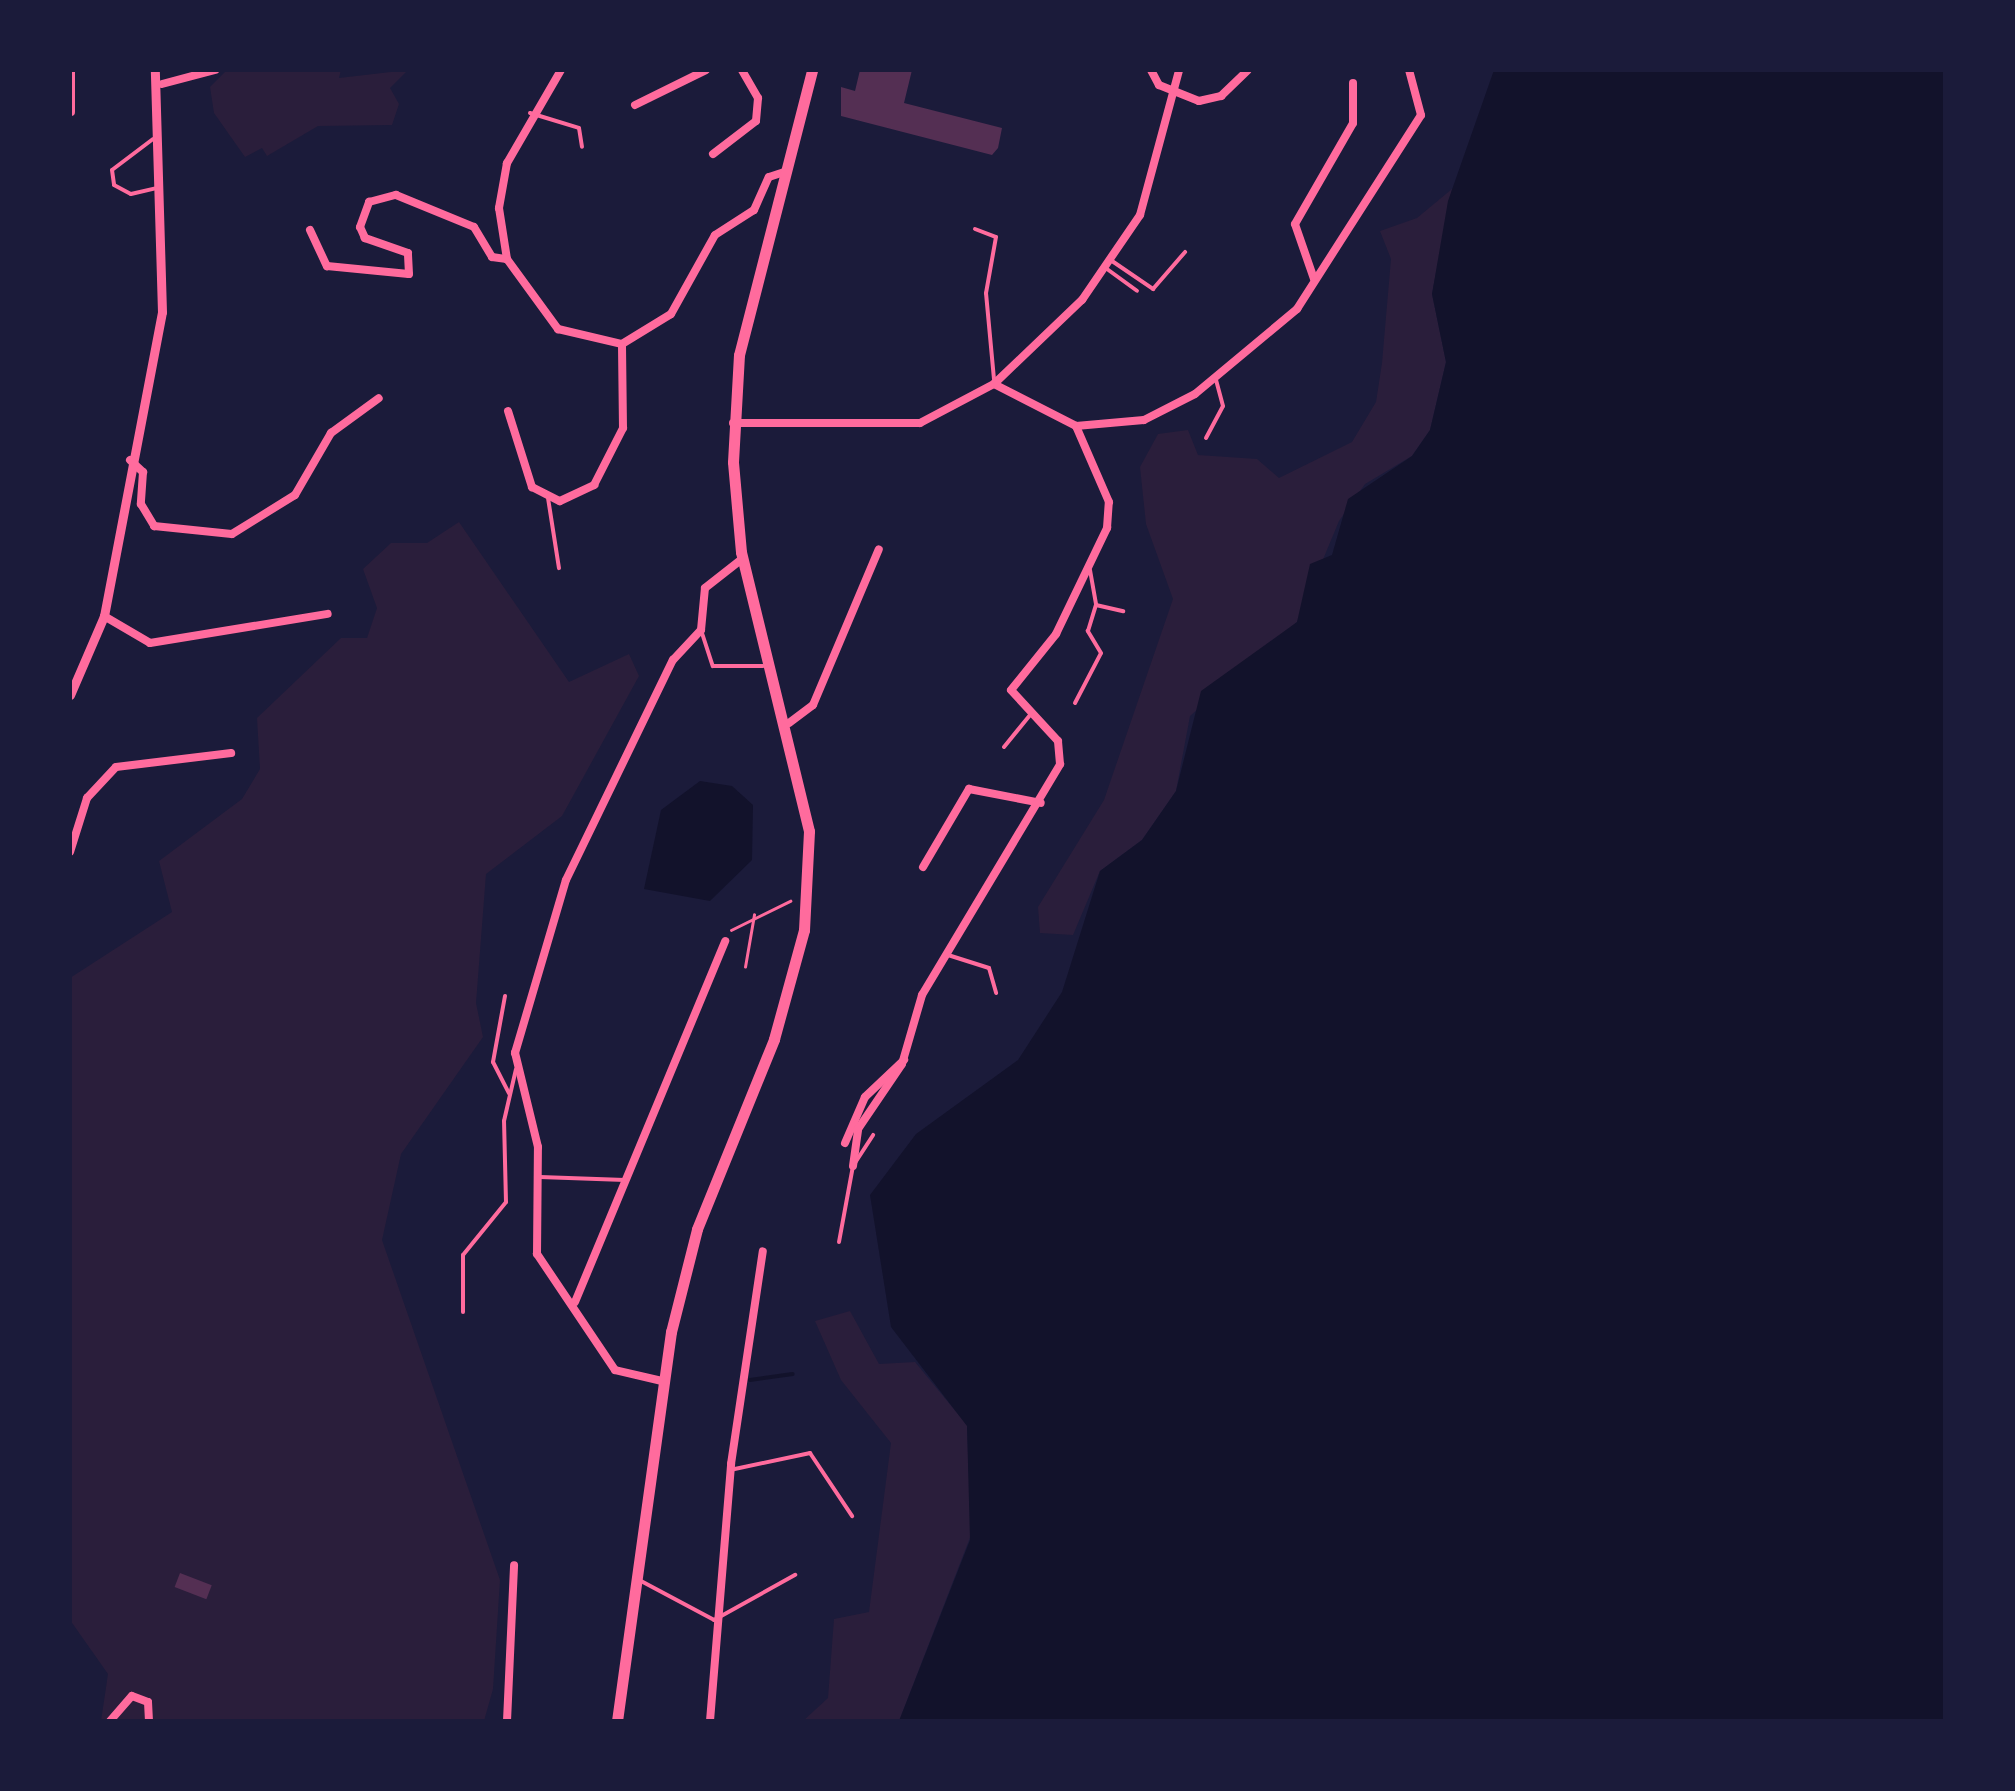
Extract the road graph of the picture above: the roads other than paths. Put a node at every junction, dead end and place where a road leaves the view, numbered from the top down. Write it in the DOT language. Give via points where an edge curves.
graph roads {
  1 [pos="71,70"];
  2 [pos="155,70"];
  3 [pos="214,70"];
  4 [pos="560,70"];
  5 [pos="706,70"];
  6 [pos="742,70"];
  7 [pos="812,70"];
  8 [pos="1151,70"];
  9 [pos="1179,70"];
  10 [pos="1248,70"];
  11 [pos="1409,70"];
  12 [pos="1353,83"];
  13 [pos="162,84"];
  14 [pos="1174,88"];
  15 [pos="635,104"];
  16 [pos="72,112"];
  17 [pos="530,113"];
  18 [pos="153,140"];
  19 [pos="582,147"];
  20 [pos="713,154"];
  21 [pos="784,172"];
  22 [pos="156,188"];
  23 [pos="975,229"];
  24 [pos="310,230"];
  25 [pos="1185,252"];
  26 [pos="506,259"];
  27 [pos="1110,265"];
  28 [pos="1314,280"];
  29 [pos="1137,292"];
  30 [pos="622,344"];
  31 [pos="1215,377"];
  32 [pos="994,384"];
  33 [pos="379,398"];
  34 [pos="508,410"];
  35 [pos="733,423"];
  36 [pos="1076,426"];
  37 [pos="1206,438"];
  38 [pos="130,460"];
  39 [pos="548,498"];
  40 [pos="879,549"];
  41 [pos="742,559"];
  42 [pos="559,568"];
  43 [pos="1090,570"];
  44 [pos="1096,605"];
  45 [pos="1123,611"];
  46 [pos="328,614"];
  47 [pos="104,616"];
  48 [pos="700,630"];
  49 [pos="772,665"];
  50 [pos="70,694"];
  51 [pos="1076,703"];
  52 [pos="1030,715"];
  53 [pos="790,722"];
  54 [pos="1004,747"];
  55 [pos="231,753"];
  56 [pos="1041,803"];
  57 [pos="70,852"];
  58 [pos="923,866"];
  59 [pos="725,940"];
  60 [pos="948,955"];
  61 [pos="996,993"];
  62 [pos="505,996"];
  63 [pos="904,1060"];
  64 [pos="516,1069"];
  65 [pos="509,1094"];
  66 [pos="873,1135"];
  67 [pos="845,1143"];
  68 [pos="853,1166"];
  69 [pos="537,1178"];
  70 [pos="625,1180"];
  71 [pos="839,1242"];
  72 [pos="762,1251"];
  73 [pos="575,1302"];
  74 [pos="463,1312"];
  75 [pos="662,1381"];
  76 [pos="730,1470"];
  77 [pos="852,1516"];
  78 [pos="514,1565"];
  79 [pos="794,1574"];
  80 [pos="637,1579"];
  81 [pos="714,1620"];
  82 [pos="110,1721"];
  83 [pos="149,1721"];
  84 [pos="507,1721"];
  85 [pos="617,1721"];
  86 [pos="710,1721"];
  1 -- 16 [label="street"];
  2 -- 13 [label="street"];
  3 -- 13 [label="street"];
  4 -- 17 [label="street"];
  5 -- 15 [label="street"];
  6 -- 20 [label="street" via="758,98 756,120"];
  7 -- 21 [label="main road"];
  8 -- 14 [label="street"];
  9 -- 14 [label="street"];
  10 -- 14 [label="street" via="1221,96"];
  11 -- 28 [label="street" via="1421,115"];
  12 -- 28 [label="street" via="1353,123 1295,224"];
  13 -- 18 [label="street"];
  14 -- 27 [label="street" via="1140,215"];
  17 -- 19 [label="lane" via="579,128"];
  17 -- 26 [label="street" via="502,184"];
  18 -- 22 [label="street"];
  18 -- 22 [label="lane" via="112,170 114,185 131,194"];
  21 -- 30 [label="street" via="770,178 754,210 716,235 671,314"];
  21 -- 35 [label="main road" via="739,355"];
  22 -- 38 [label="street" via="162,312"];
  23 -- 32 [label="lane" via="996,237 986,293"];
  24 -- 26 [label="street" via="327,266 409,274 408,253 365,238 360,227 368,202 396,195 474,227 492,257"];
  25 -- 27 [label="lane" via="1153,289"];
  26 -- 30 [label="street" via="558,329"];
  27 -- 29 [label="lane"];
  27 -- 32 [label="street"];
  28 -- 31 [label="street" via="1297,309"];
  30 -- 39 [label="street" via="623,428 611,462 576,498"];
  31 -- 36 [label="street" via="1144,420"];
  31 -- 37 [label="lane" via="1223,406"];
  32 -- 35 [label="street" via="920,423"];
  32 -- 36 [label="street"];
  33 -- 38 [label="street" via="331,433 295,494 232,534 154,526 142,504 143,472"];
  34 -- 39 [label="street" via="523,469"];
  35 -- 41 [label="main road"];
  36 -- 43 [label="street" via="1110,515"];
  38 -- 47 [label="street"];
  39 -- 42 [label="lane"];
  40 -- 53 [label="street" via="812,705"];
  41 -- 48 [label="street" via="709,580"];
  41 -- 49 [label="main road"];
  43 -- 44 [label="lane"];
  43 -- 52 [label="street" via="1056,634 1012,686"];
  44 -- 45 [label="lane"];
  44 -- 51 [label="lane" via="1088,632 1101,653"];
  46 -- 47 [label="street" via="150,644"];
  47 -- 50 [label="street"];
  48 -- 49 [label="lane" via="713,666"];
  48 -- 64 [label="street" via="673,660 558,898"];
  49 -- 53 [label="main road"];
  52 -- 54 [label="lane"];
  52 -- 56 [label="street" via="1060,748"];
  53 -- 75 [label="main road" via="809,831 804,930 774,1039 696,1229"];
  55 -- 57 [label="street" via="116,767 87,798"];
  56 -- 58 [label="street" via="969,790"];
  56 -- 60 [label="street"];
  59 -- 70 [label="street"];
  60 -- 61 [label="lane" via="989,968"];
  60 -- 63 [label="street" via="922,996"];
  62 -- 65 [label="lane" via="493,1062"];
  63 -- 67 [label="street" via="865,1097"];
  63 -- 68 [label="street" via="864,1115"];
  64 -- 65 [label="lane"];
  64 -- 69 [label="street"];
  65 -- 74 [label="lane" via="506,1202 462,1255"];
  66 -- 68 [label="lane"];
  68 -- 71 [label="lane"];
  69 -- 70 [label="lane"];
  69 -- 73 [label="street" via="537,1254"];
  70 -- 73 [label="street"];
  72 -- 76 [label="street"];
  73 -- 75 [label="street" via="615,1370"];
  75 -- 80 [label="main road"];
  76 -- 77 [label="lane" via="810,1453"];
  76 -- 81 [label="street"];
  78 -- 84 [label="street"];
  79 -- 81 [label="lane"];
  80 -- 81 [label="lane"];
  80 -- 85 [label="main road"];
  81 -- 86 [label="street"];
  82 -- 83 [label="street" via="132,1696 148,1702"];
}
